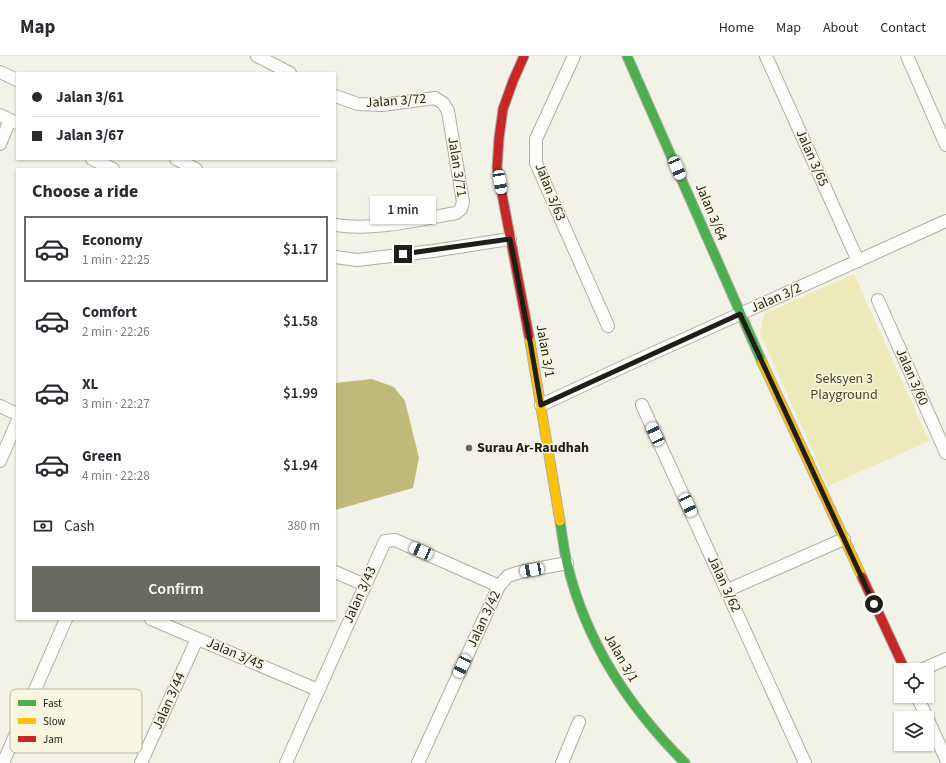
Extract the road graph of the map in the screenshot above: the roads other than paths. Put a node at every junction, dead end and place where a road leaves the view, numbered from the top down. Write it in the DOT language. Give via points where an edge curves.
graph roads {
  1 [pos="257,56"];
  2 [pos="524,56"];
  3 [pos="574,56"];
  4 [pos="627,56"];
  5 [pos="766,56"];
  6 [pos="906,56"];
  7 [pos="0,72"];
  8 [pos="288,72"];
  9 [pos="16,80"];
  10 [pos="336,96"];
  11 [pos="435,98"];
  12 [pos="9,119"];
  13 [pos="0,144"];
  14 [pos="946,145"];
  15 [pos="94,160"];
  16 [pos="178,160"];
  17 [pos="111,168"];
  18 [pos="194,168"];
  19 [pos="946,221"];
  20 [pos="336,225"];
  21 [pos="510,239"];
  22 [pos="336,257"];
  23 [pos="858,261"];
  24 [pos="878,300"];
  25 [pos="740,314"];
  26 [pos="608,326"];
  27 [pos="541,405"];
  28 [pos="642,405"];
  29 [pos="0,406"];
  30 [pos="16,414"];
  31 [pos="16,424"];
  32 [pos="946,453"];
  33 [pos="0,461"];
  34 [pos="844,539"];
  35 [pos="567,564"];
  36 [pos="336,572"];
  37 [pos="365,585"];
  38 [pos="499,586"];
  39 [pos="728,590"];
  40 [pos="66,620"];
  41 [pos="153,620"];
  42 [pos="197,638"];
  43 [pos="946,659"];
  44 [pos="902,663"];
  45 [pos="934,664"];
  46 [pos="35,689"];
  47 [pos="318,690"];
  48 [pos="920,703"];
  49 [pos="579,722"];
  50 [pos="10,747"];
  51 [pos="946,759"];
  52 [pos="3,763"];
  53 [pos="142,763"];
  54 [pos="286,763"];
  55 [pos="418,763"];
  56 [pos="562,763"];
  57 [pos="685,763"];
  58 [pos="805,763"];
  1 -- 8 [label="street"];
  2 -- 21 [label="street, Jalan 3/1" via="503,110 499,138 497,168"];
  3 -- 26 [label="street, Jalan 3/63" via="536,139 536,163"];
  4 -- 25 [label="street, Jalan 3/64"];
  5 -- 23 [label="street, Jalan 3/65"];
  6 -- 14 [label="street"];
  7 -- 9 [label="street"];
  10 -- 11 [label="street, Jalan 3/72" via="358,104 382,105"];
  11 -- 20 [label="street, Jalan 3/71" via="443,103 448,111 463,202 461,209 456,213 382,226"];
  12 -- 13 [label="street"];
  15 -- 17 [label="street"];
  16 -- 18 [label="street"];
  19 -- 23 [label="street, Jalan 3/2"];
  21 -- 22 [label="street" via="357,260"];
  21 -- 27 [label="street, Jalan 3/1"];
  23 -- 25 [label="street, Jalan 3/2"];
  24 -- 32 [label="street, Jalan 3/60"];
  25 -- 27 [label="street, Jalan 3/2"];
  25 -- 34 [label="street, Jalan 3/64"];
  27 -- 35 [label="street, Jalan 3/1"];
  28 -- 39 [label="street, Jalan 3/62"];
  29 -- 30 [label="street"];
  31 -- 33 [label="street"];
  34 -- 39 [label="street"];
  34 -- 44 [label="street, Jalan 3/64"];
  35 -- 38 [label="street, Jalan 3/42" via="520,572 508,576"];
  35 -- 57 [label="street, Jalan 3/1" via="586,623 604,660 626,696"];
  36 -- 37 [label="street"];
  37 -- 38 [label="street, Jalan 3/43" via="385,541 395,540"];
  37 -- 47 [label="street, Jalan 3/43"];
  38 -- 55 [label="street, Jalan 3/42"];
  39 -- 58 [label="street, Jalan 3/62"];
  40 -- 46 [label="street"];
  41 -- 42 [label="street, Jalan 3/45"];
  42 -- 47 [label="street, Jalan 3/45"];
  42 -- 53 [label="street, Jalan 3/44"];
  43 -- 45 [label="street"];
  47 -- 54 [label="street, Jalan 3/43"];
  48 -- 51 [label="street"];
  49 -- 56 [label="street"];
  50 -- 52 [label="street"];
}
